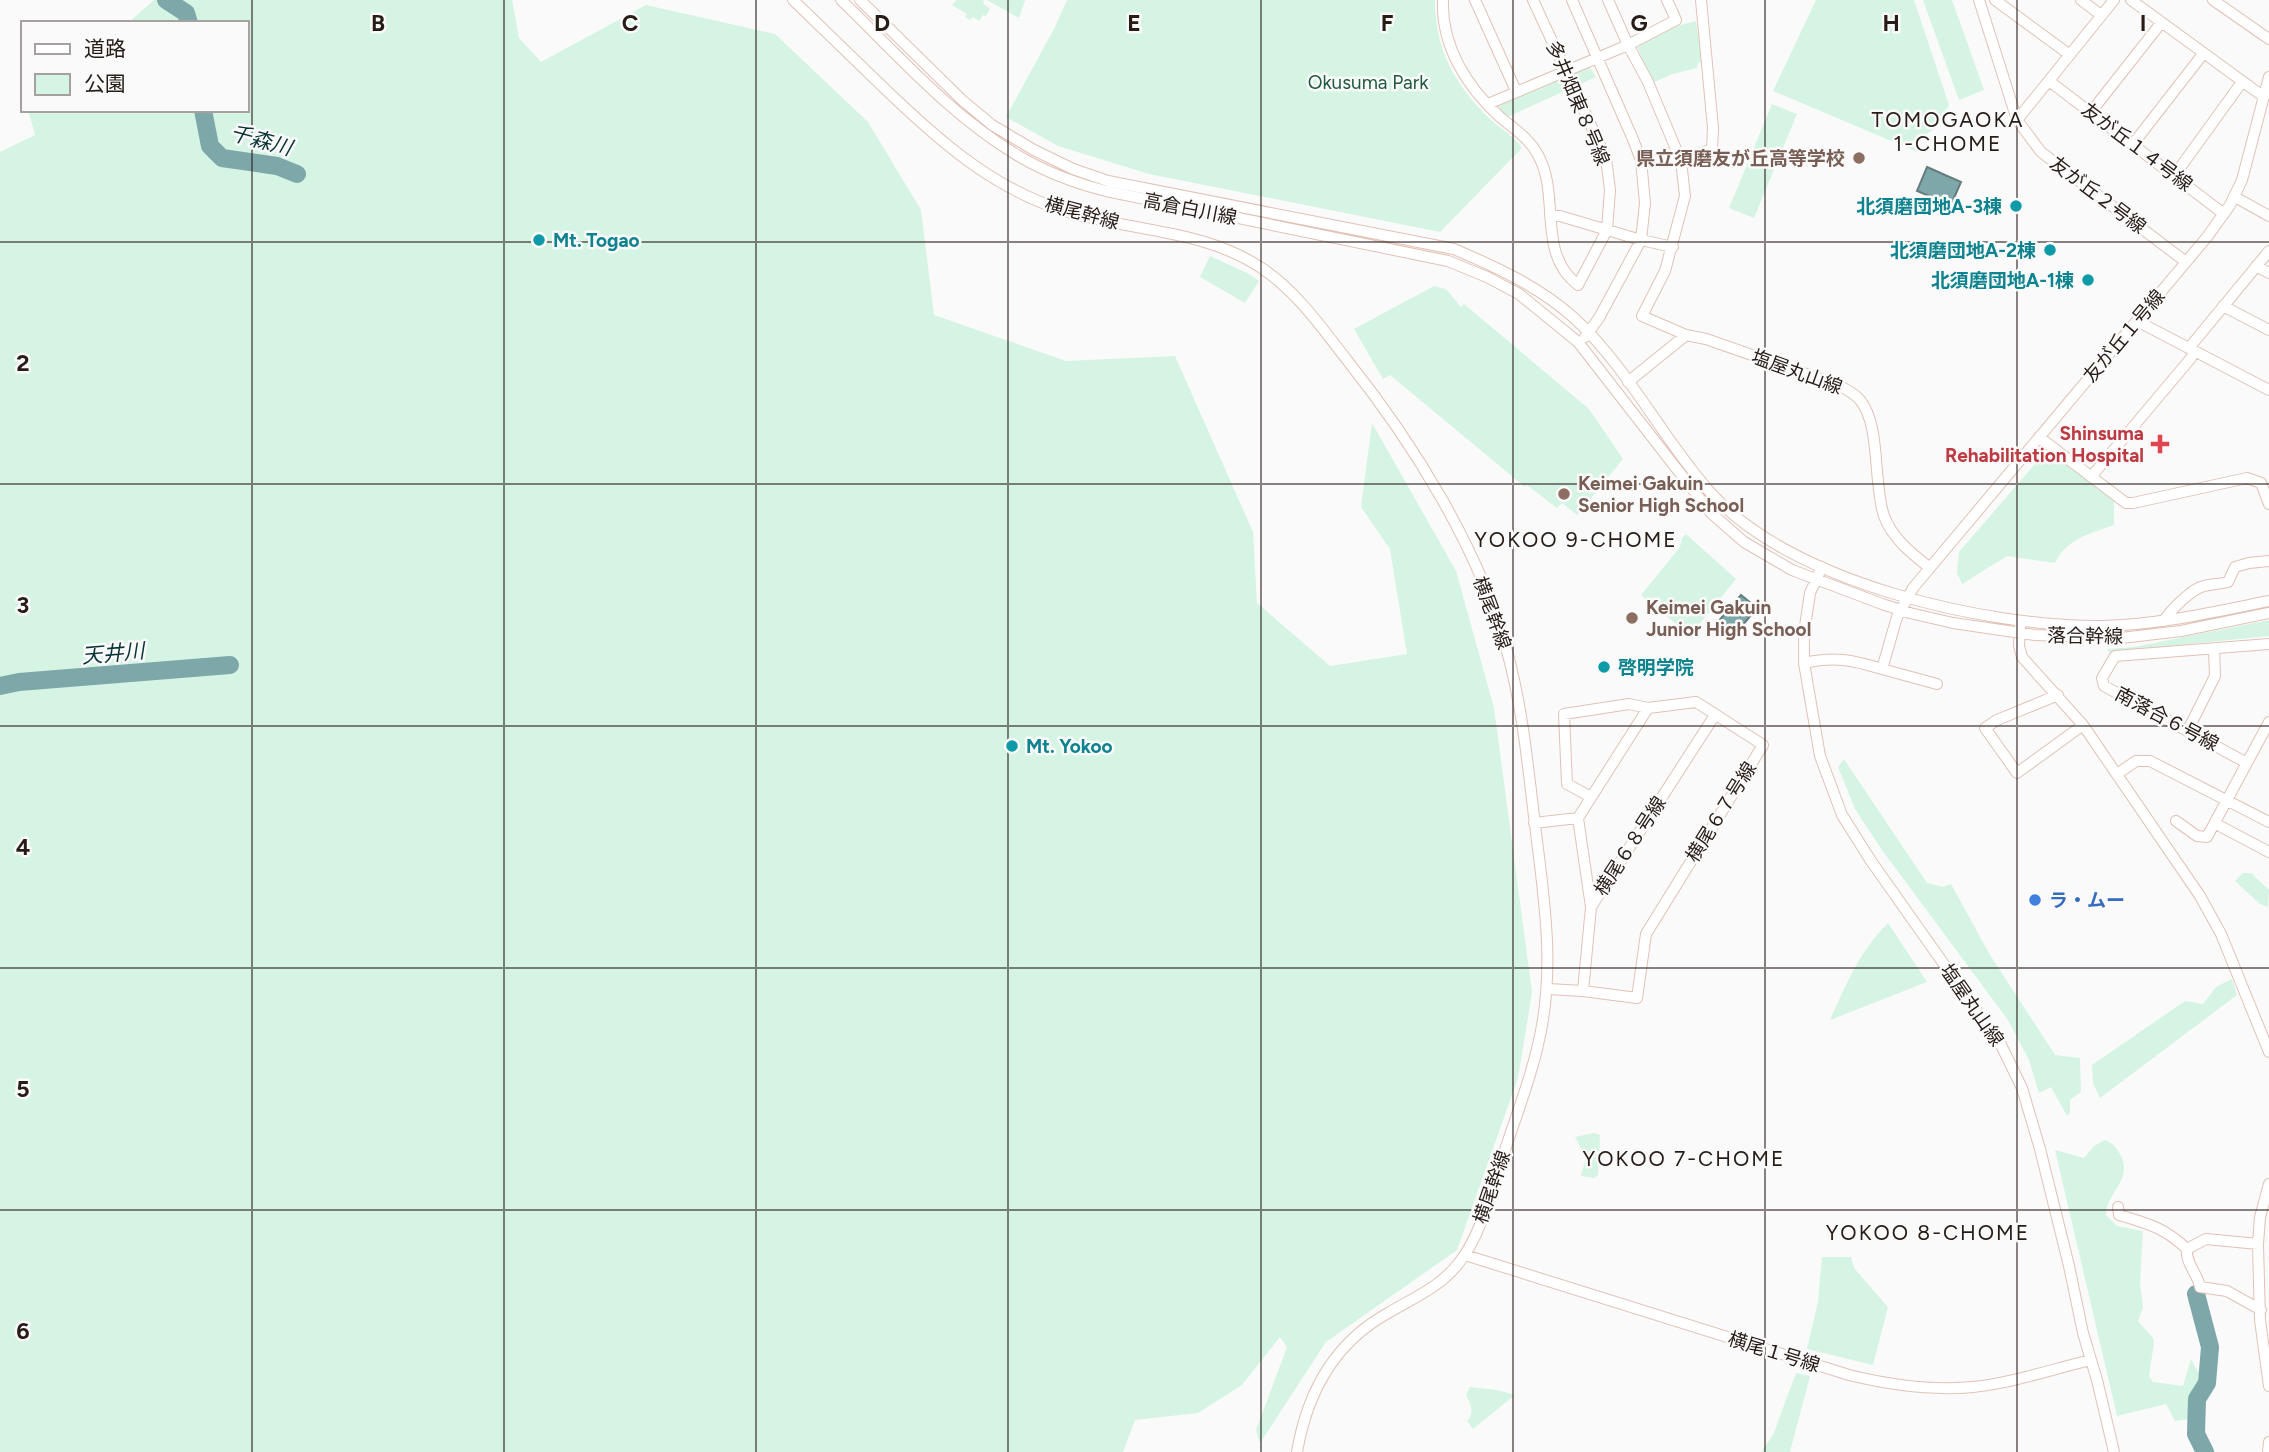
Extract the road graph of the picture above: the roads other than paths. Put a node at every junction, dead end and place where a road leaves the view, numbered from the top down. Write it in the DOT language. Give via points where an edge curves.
graph roads {
  1 [pos="793,0"];
  2 [pos="841,0"];
  3 [pos="860,0"];
  4 [pos="1444,0"];
  5 [pos="1475,0"];
  6 [pos="1533,0"];
  7 [pos="1572,0"];
  8 [pos="1608,0"];
  9 [pos="1667,0"];
  10 [pos="1701,0"];
  11 [pos="1979,0"];
  12 [pos="1995,0"];
  13 [pos="2081,0"];
  14 [pos="2113,0"];
  15 [pos="2131,0"];
  16 [pos="2213,0"];
  17 [pos="2101,15"];
  18 [pos="2161,23"];
  19 [pos="2269,39"];
  20 [pos="1628,45"];
  21 [pos="2203,54"];
  22 [pos="2070,55"];
  23 [pos="1597,57"];
  24 [pos="1565,70"];
  25 [pos="2269,77"];
  26 [pos="2049,81"];
  27 [pos="2242,82"];
  28 [pos="1516,91"];
  29 [pos="2264,97"];
  30 [pos="1488,104"];
  31 [pos="2091,112"];
  32 [pos="2017,120"];
  33 [pos="2133,145"];
  34 [pos="1681,161"];
  35 [pos="2174,176"];
  36 [pos="2235,197"];
  37 [pos="2224,214"];
  38 [pos="1550,216"];
  39 [pos="2269,216"];
  40 [pos="1607,230"];
  41 [pos="1641,240"];
  42 [pos="1672,247"];
  43 [pos="2269,251"];
  44 [pos="2186,262"];
  45 [pos="2256,267"];
  46 [pos="2269,273"];
  47 [pos="2223,306"];
  48 [pos="2137,321"];
  49 [pos="2269,330"];
  50 [pos="1588,333"];
  51 [pos="1686,335"];
  52 [pos="1578,342"];
  53 [pos="2191,349"];
  54 [pos="1628,382"];
  55 [pos="2269,390"];
  56 [pos="2039,437"];
  57 [pos="2091,477"];
  58 [pos="2269,504"];
  59 [pos="2269,561"];
  60 [pos="1822,567"];
  61 [pos="1930,568"];
  62 [pos="1816,579"];
  63 [pos="1907,597"];
  64 [pos="2269,601"];
  65 [pos="1902,610"];
  66 [pos="2269,613"];
  67 [pos="2020,619"];
  68 [pos="2164,621"];
  69 [pos="2020,632"];
  70 [pos="2269,644"];
  71 [pos="2214,649"];
  72 [pos="1804,663"];
  73 [pos="1882,669"];
  74 [pos="1937,684"];
  75 [pos="2058,695"];
  76 [pos="1648,708"];
  77 [pos="1715,715"];
  78 [pos="2269,722"];
  79 [pos="2083,725"];
  80 [pos="2188,730"];
  81 [pos="2264,742"];
  82 [pos="2247,763"];
  83 [pos="2117,774"];
  84 [pos="1591,797"];
  85 [pos="2228,800"];
  86 [pos="1578,818"];
  87 [pos="2176,821"];
  88 [pos="2269,822"];
  89 [pos="1534,823"];
  90 [pos="2216,824"];
  91 [pos="2269,852"];
  92 [pos="1591,907"];
  93 [pos="1548,989"];
  94 [pos="1583,991"];
  95 [pos="2269,1052"];
  96 [pos="2269,1184"];
  97 [pos="2118,1207"];
  98 [pos="2258,1244"];
  99 [pos="2187,1250"];
  100 [pos="1465,1255"];
  101 [pos="2258,1258"];
  102 [pos="2269,1258"];
  103 [pos="2260,1310"];
  104 [pos="2091,1360"];
  105 [pos="2269,1386"];
  106 [pos="2269,1442"];
  107 [pos="1297,1452"];
  108 [pos="2114,1452"];
  109 [pos="2267,1452"];
  1 -- 89 [label="street, 横尾幹線" via="929,131 992,178 1062,210 1227,248 1274,277 1312,314 1382,404 1450,513 1492,604 1520,713"];
  2 -- 52 [label="street, 高倉白川線" via="960,115 1017,156 1068,181 1448,261 1519,294"];
  3 -- 50 [label="street, 高倉白川線" via="992,125 1073,169 1108,181 1454,249 1526,283"];
  4 -- 30 [label="street" via="1444,24 1454,57"];
  5 -- 28 [label="street"];
  6 -- 24 [label="street, 多井畑東８号線"];
  7 -- 23 [label="street"];
  8 -- 20 [label="street"];
  9 -- 20 [label="street" via="1676,20"];
  10 -- 34 [label="street" via="1712,149"];
  11 -- 32 [label="street, 友が丘２号線"];
  12 -- 22 [label="street"];
  13 -- 17 [label="street"];
  14 -- 17 [label="street"];
  15 -- 18 [label="street"];
  16 -- 19 [label="street"];
  17 -- 22 [label="street"];
  18 -- 21 [label="street"];
  18 -- 31 [label="street"];
  20 -- 23 [label="street"];
  20 -- 34 [label="street"];
  21 -- 27 [label="street"];
  21 -- 33 [label="street"];
  22 -- 26 [label="street"];
  23 -- 24 [label="street"];
  23 -- 41 [label="street" via="1641,160 1645,203"];
  24 -- 28 [label="street"];
  24 -- 40 [label="street, 多井畑東８号線" via="1606,158 1610,190"];
  25 -- 29 [label="street, 友が丘１号線"];
  26 -- 31 [label="street, 友が丘１４号線"];
  26 -- 32 [label="street"];
  27 -- 29 [label="street"];
  27 -- 35 [label="street"];
  28 -- 30 [label="street"];
  29 -- 36 [label="street, 友が丘１号線"];
  30 -- 38 [label="street" via="1539,156"];
  31 -- 33 [label="street, 友が丘１４号線"];
  32 -- 44 [label="street, 友が丘２号線" via="2041,152"];
  33 -- 35 [label="street, 友が丘１４号線"];
  34 -- 42 [label="street" via="1685,196"];
  35 -- 37 [label="street, 友が丘１４号線"];
  36 -- 37 [label="street, 友が丘１号線"];
  36 -- 39 [label="street"];
  37 -- 44 [label="street, 友が丘１号線"];
  38 -- 40 [label="street"];
  38 -- 40 [label="street, 多井畑東８号線" via="1557,258 1578,285"];
  40 -- 41 [label="street"];
  41 -- 42 [label="street"];
  41 -- 50 [label="street"];
  42 -- 51 [label="street, 塩屋丸山線" via="1642,316"];
  43 -- 45 [label="street"];
  44 -- 48 [label="street, 友が丘１号線"];
  45 -- 46 [label="street"];
  45 -- 47 [label="street"];
  47 -- 49 [label="street"];
  47 -- 53 [label="street"];
  48 -- 53 [label="street"];
  48 -- 56 [label="street, 友が丘１号線"];
  50 -- 52 [label="street"];
  50 -- 54 [label="street"];
  51 -- 54 [label="street"];
  51 -- 61 [label="street, 塩屋丸山線" via="1852,392 1871,423 1885,517 1899,539"];
  52 -- 62 [label="street" via="1721,523 1768,558"];
  53 -- 55 [label="street"];
  53 -- 57 [label="street" via="2190,358"];
  54 -- 60 [label="street" via="1718,501 1756,532"];
  56 -- 57 [label="street"];
  56 -- 61 [label="street, 友が丘１号線"];
  57 -- 58 [label="street" via="2129,504 2248,478 2261,484"];
  59 -- 68 [label="street" via="2235,567 2228,582 2200,586"];
  60 -- 62 [label="street, 塩屋丸山線"];
  60 -- 63 [label="street"];
  61 -- 63 [label="street"];
  62 -- 65 [label="street"];
  62 -- 72 [label="street, 塩屋丸山線" via="1805,616"];
  63 -- 65 [label="street"];
  63 -- 67 [label="street, 落合幹線"];
  64 -- 68 [label="street, 落合幹線"];
  65 -- 69 [label="street, 落合幹線" via="1952,623"];
  65 -- 73 [label="street"];
  66 -- 69 [label="street, 落合幹線" via="2121,638"];
  67 -- 68 [label="street, 落合幹線" via="2101,626"];
  67 -- 69 [label="street"];
  69 -- 75 [label="street" via="2022,657"];
  70 -- 71 [label="street, 南落合６号線"];
  71 -- 80 [label="street" via="2215,676"];
  71 -- 80 [label="street, 南落合６号線" via="2115,656 2102,678 2104,686"];
  72 -- 73 [label="street" via="1841,658"];
  72 -- 104 [label="street, 塩屋丸山線" via="1821,756 1842,815 1997,1039 2022,1088"];
  73 -- 74 [label="street"];
  75 -- 79 [label="street"];
  75 -- 79 [label="street" via="1985,728 2017,773"];
  76 -- 77 [label="street, 横尾６７号線" via="1696,702"];
  76 -- 84 [label="street"];
  76 -- 84 [label="street, 横尾６７号線" via="1629,704 1564,714 1567,784"];
  77 -- 92 [label="street, 横尾６８号線"];
  77 -- 94 [label="street, 横尾６７号線" via="1763,745 1646,934 1637,998"];
  78 -- 81 [label="street"];
  79 -- 83 [label="street"];
  80 -- 82 [label="street, 南落合６号線"];
  81 -- 82 [label="street"];
  82 -- 85 [label="street"];
  83 -- 85 [label="street" via="2146,760"];
  83 -- 95 [label="street" via="2221,934"];
  84 -- 86 [label="street"];
  85 -- 88 [label="street"];
  85 -- 90 [label="street"];
  86 -- 89 [label="street"];
  86 -- 92 [label="street"];
  87 -- 90 [label="street" via="2207,838"];
  89 -- 93 [label="street, 横尾幹線" via="1548,931"];
  90 -- 91 [label="street"];
  92 -- 94 [label="street, 横尾６８号線"];
  93 -- 94 [label="street, 横尾６７号線"];
  93 -- 100 [label="street, 横尾幹線" via="1534,1061 1483,1215"];
  96 -- 98 [label="street"];
  97 -- 99 [label="street" via="2119,1215 2169,1233"];
  98 -- 99 [label="street" via="2206,1239"];
  98 -- 101 [label="street"];
  99 -- 103 [label="street" via="2200,1287 2227,1291"];
  100 -- 104 [label="street, 横尾１号線" via="1896,1386 1976,1387"];
  100 -- 107 [label="street, 横尾幹線" via="1440,1283 1385,1314 1342,1350 1309,1404"];
  101 -- 102 [label="street"];
  101 -- 103 [label="street"];
  103 -- 105 [label="street"];
  104 -- 108 [label="street, 塩屋丸山線"];
  106 -- 109 [label="street"];
}
